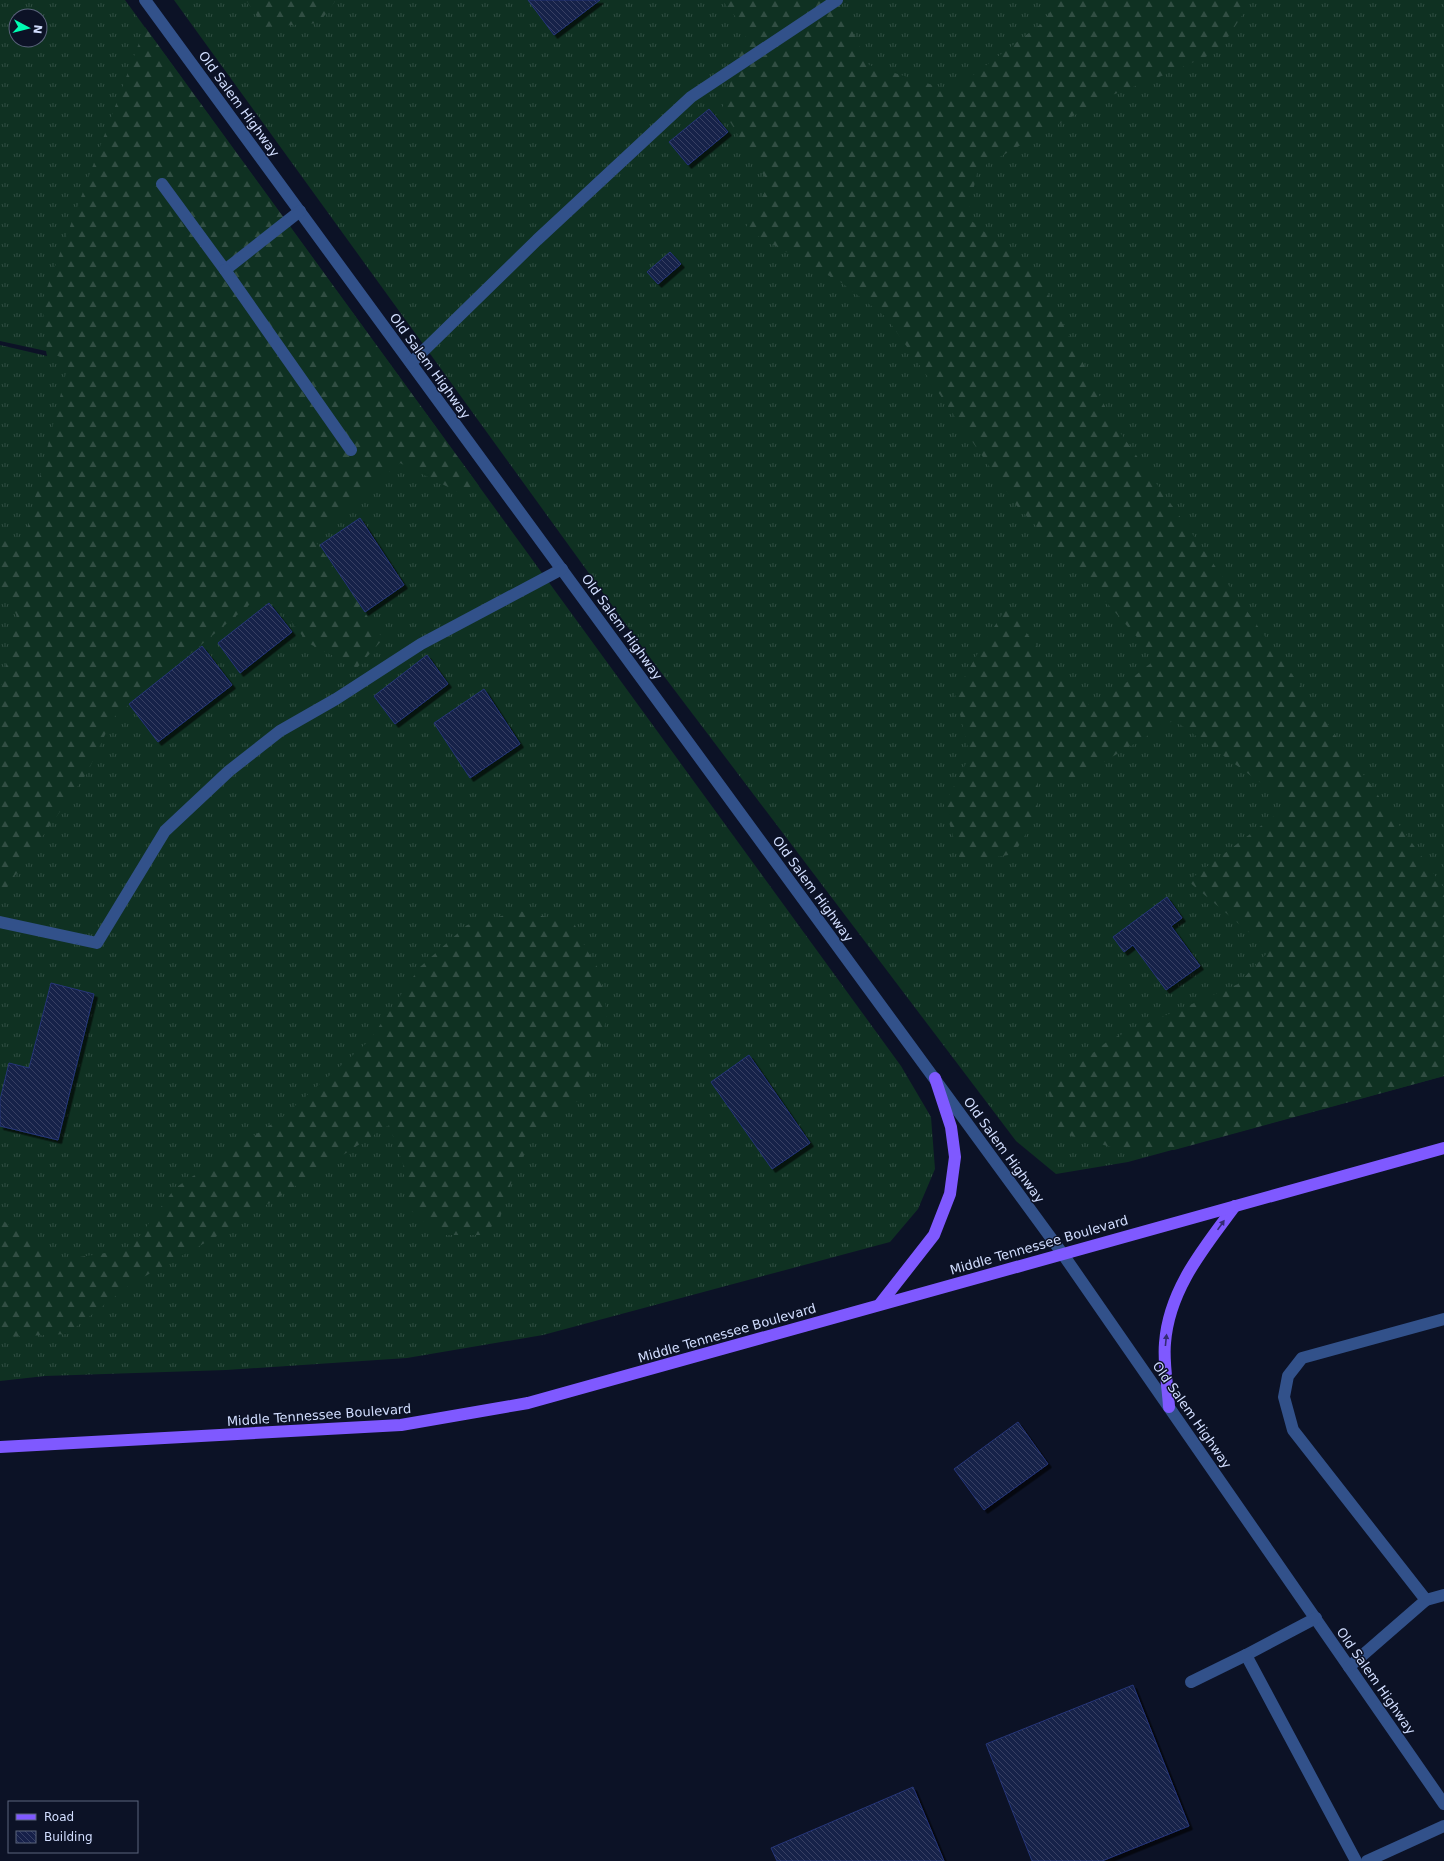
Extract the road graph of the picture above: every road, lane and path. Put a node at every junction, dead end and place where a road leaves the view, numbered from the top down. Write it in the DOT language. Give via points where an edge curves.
graph roads {
  1 [pos="145,0"];
  2 [pos="837,0"];
  3 [pos="162,184"];
  4 [pos="300,211"];
  5 [pos="225,270"];
  6 [pos="411,363"];
  7 [pos="351,450"];
  8 [pos="562,569"];
  9 [pos="0,922"];
  10 [pos="935,1078"];
  11 [pos="1444,1148"];
  12 [pos="1234,1206"];
  13 [pos="1062,1253"];
  14 [pos="880,1304"];
  15 [pos="1444,1319"];
  16 [pos="1169,1407"];
  17 [pos="0,1447"];
  18 [pos="1444,1595"];
  19 [pos="1426,1600"];
  20 [pos="1316,1618"];
  21 [pos="1246,1655"];
  22 [pos="1349,1667"];
  23 [pos="1191,1682"];
  24 [pos="1444,1804"];
  25 [pos="1444,1826"];
  26 [pos="1356,1861"];
  27 [pos="1367,1861"];
  1 -- 4 [label="street, Old Salem Highway"];
  2 -- 6 [label="street" via="691,96 537,240"];
  3 -- 5 [label="street"];
  4 -- 5 [label="street"];
  4 -- 6 [label="street, Old Salem Highway"];
  5 -- 7 [label="street"];
  6 -- 8 [label="street, Old Salem Highway"];
  8 -- 9 [label="street" via="421,644 336,699 280,731 229,771 165,831 97,943"];
  8 -- 10 [label="street, Old Salem Highway"];
  10 -- 13 [label="street, Old Salem Highway"];
  10 -- 14 [label="main road" via="951,1127 955,1157 950,1194 934,1235"];
  11 -- 12 [label="main road, Middle Tennessee Boulevard"];
  12 -- 13 [label="main road, Middle Tennessee Boulevard"];
  16 -- 12 [label="main road, one-way" via="1165,1344 1176,1296 1188,1271"];
  13 -- 14 [label="main road, Middle Tennessee Boulevard"];
  13 -- 16 [label="street, Old Salem Highway"];
  14 -- 17 [label="main road, Middle Tennessee Boulevard" via="528,1403 401,1425"];
  15 -- 19 [label="street" via="1302,1358 1288,1376 1284,1397 1293,1430"];
  16 -- 20 [label="street, Old Salem Highway"];
  18 -- 19 [label="street"];
  19 -- 22 [label="street"];
  20 -- 21 [label="street"];
  20 -- 22 [label="street, Old Salem Highway"];
  21 -- 23 [label="street"];
  21 -- 26 [label="street"];
  22 -- 24 [label="street, Old Salem Highway"];
  25 -- 27 [label="street"];
}
